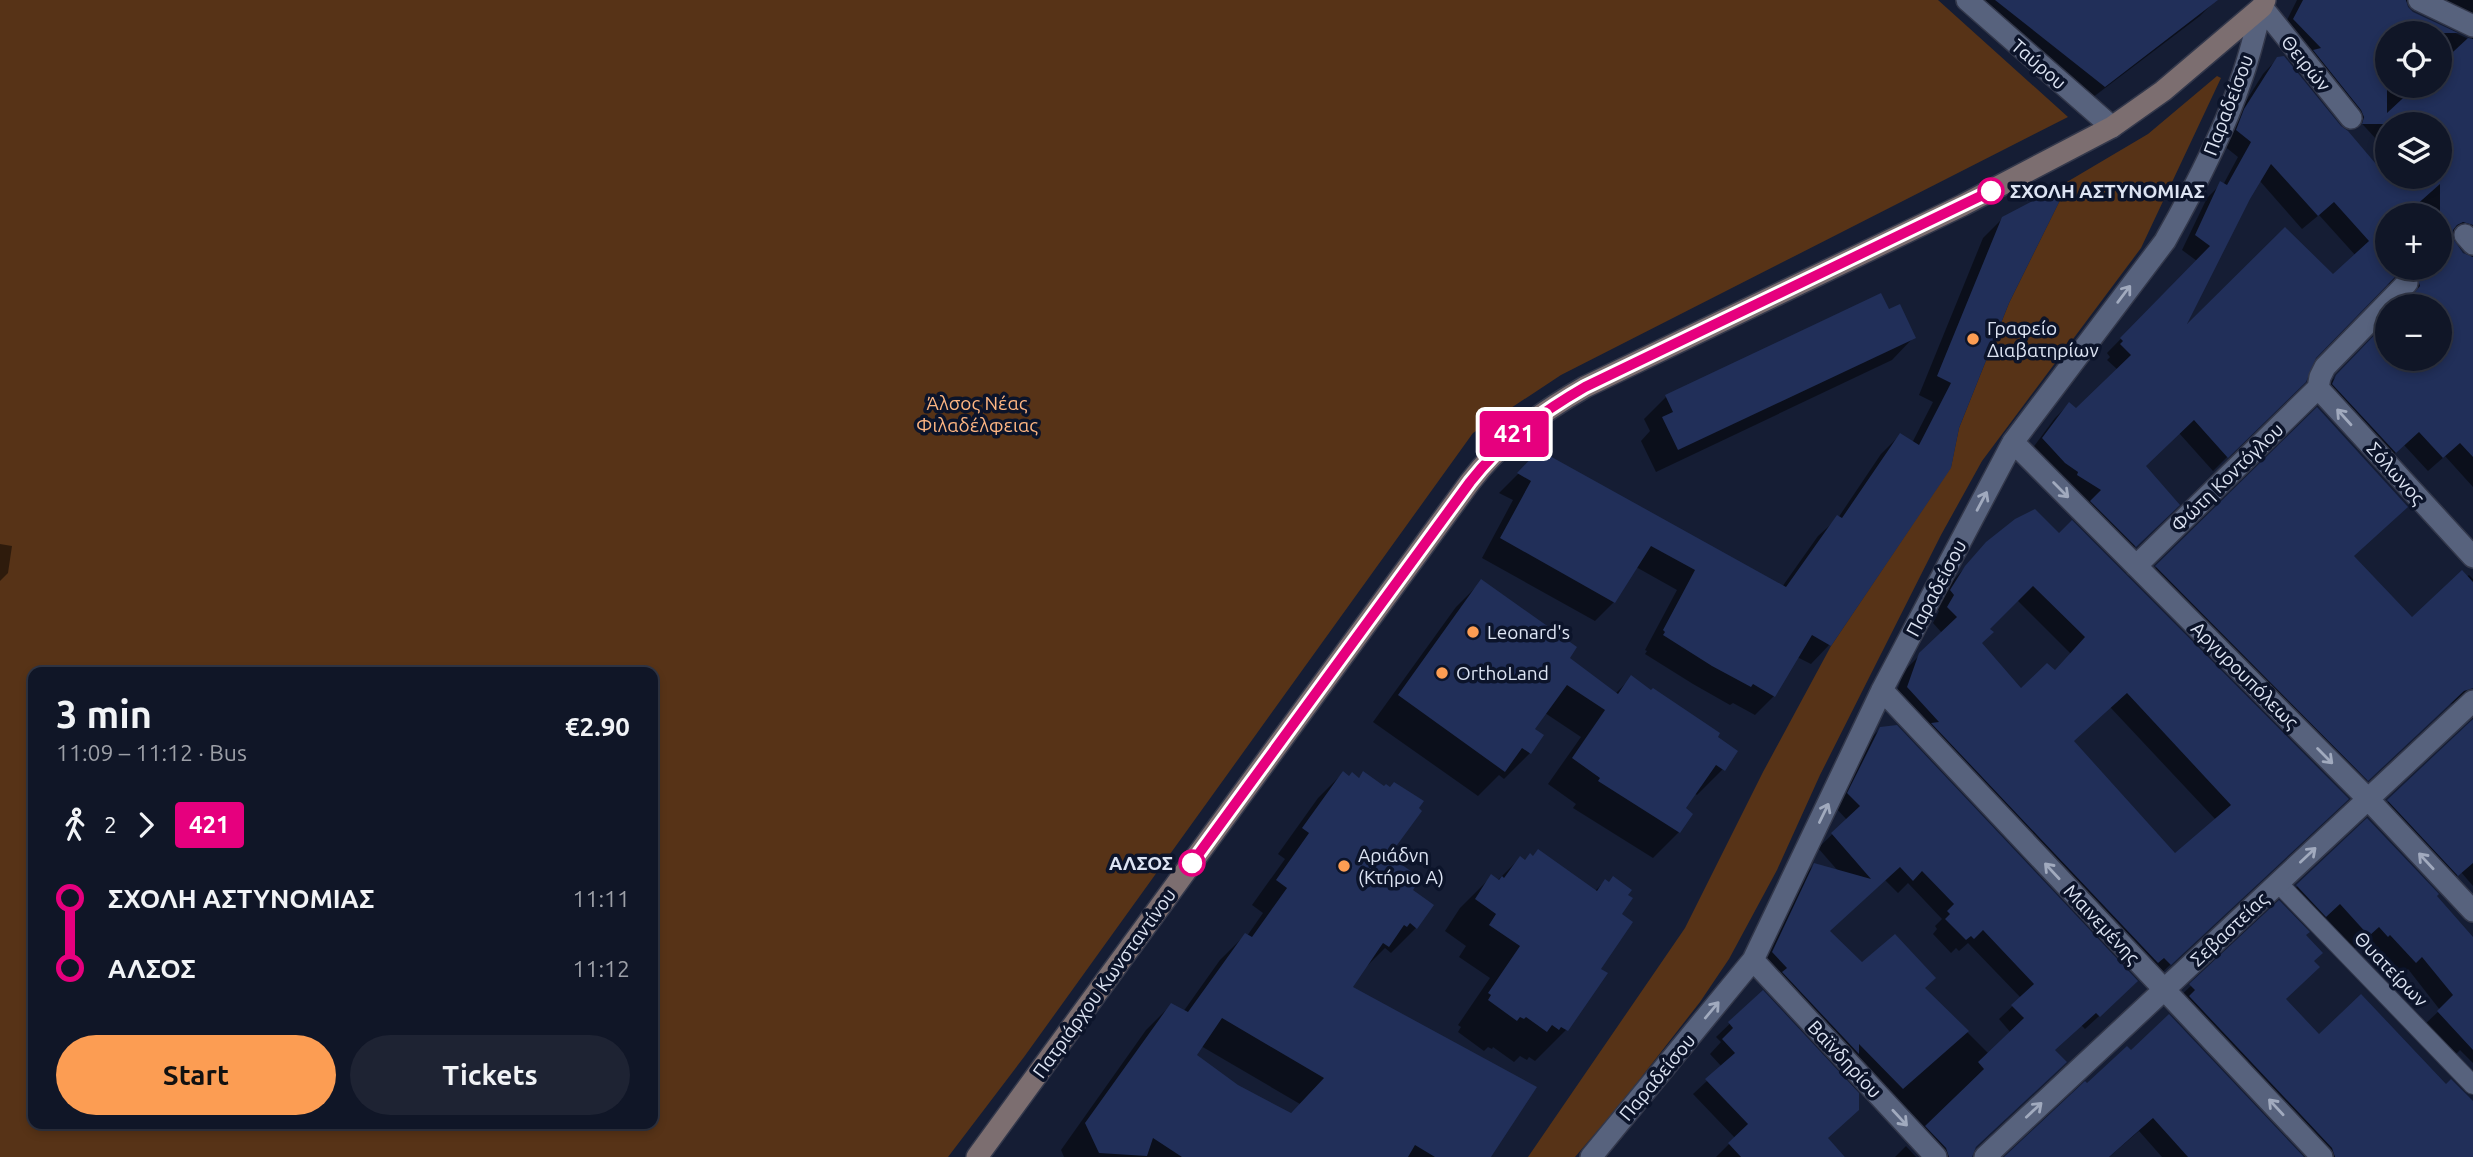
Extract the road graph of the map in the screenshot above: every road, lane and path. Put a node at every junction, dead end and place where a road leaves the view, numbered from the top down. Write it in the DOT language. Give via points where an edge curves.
graph roads {
  1 [pos="1967,0"];
  2 [pos="2419,0"];
  3 [pos="2263,4"];
  4 [pos="2473,26"];
  5 [pos="2351,118"];
  6 [pos="2112,127"];
  7 [pos="2407,283"];
  8 [pos="2318,388"];
  9 [pos="2013,442"];
  10 [pos="2473,558"];
  11 [pos="2136,566"];
  12 [pos="1882,690"];
  13 [pos="2473,701"];
  14 [pos="2368,799"];
  15 [pos="2278,883"];
  16 [pos="2473,911"];
  17 [pos="1753,960"];
  18 [pos="2164,989"];
  19 [pos="2473,1085"];
  20 [pos="977,1157"];
  21 [pos="1591,1157"];
  22 [pos="1936,1157"];
  23 [pos="1984,1157"];
  24 [pos="2322,1157"];
  1 -- 6 [label="street, Ταύρου"];
  2 -- 4 [label="street"];
  3 -- 5 [label="street, Θειρών"];
  3 -- 6 [label="main road, Πατριάρχου Κωνσταντίνου" via="2163,91"];
  9 -- 3 [label="street, Παραδείσου, one-way" via="2168,235 2241,81"];
  6 -- 20 [label="main road, Πατριάρχου Κωνσταντίνου" via="1963,205 1585,387 1507,440 1470,482"];
  7 -- 8 [label="street, Φώτη Κοντόγλου" via="2325,367"];
  10 -- 8 [label="street, Σόλωνος, one-way"];
  8 -- 11 [label="street, Φώτη Κοντόγλου"];
  9 -- 11 [label="street, Αργυρουπόλεως, one-way"];
  12 -- 9 [label="street, Παραδείσου, one-way"];
  11 -- 14 [label="street, Αργυρουπόλεως, one-way"];
  17 -- 12 [label="street, Παραδείσου, one-way"];
  18 -- 12 [label="street, Μαινεμένης, one-way"];
  13 -- 14 [label="street, Σεβαστείας"];
  15 -- 14 [label="street, Σεβαστείας, one-way"];
  16 -- 14 [label="street, Αργυρουπόλεως, one-way"];
  15 -- 18 [label="street, Σεβαστείας"];
  15 -- 19 [label="street, Θυατείρων"];
  21 -- 17 [label="street, Παραδείσου, one-way"];
  17 -- 22 [label="street, Βαϊνδηρίου, one-way"];
  23 -- 18 [label="street, Σεβαστείας, one-way"];
  24 -- 18 [label="street, Μαινεμένης, one-way"];
}
